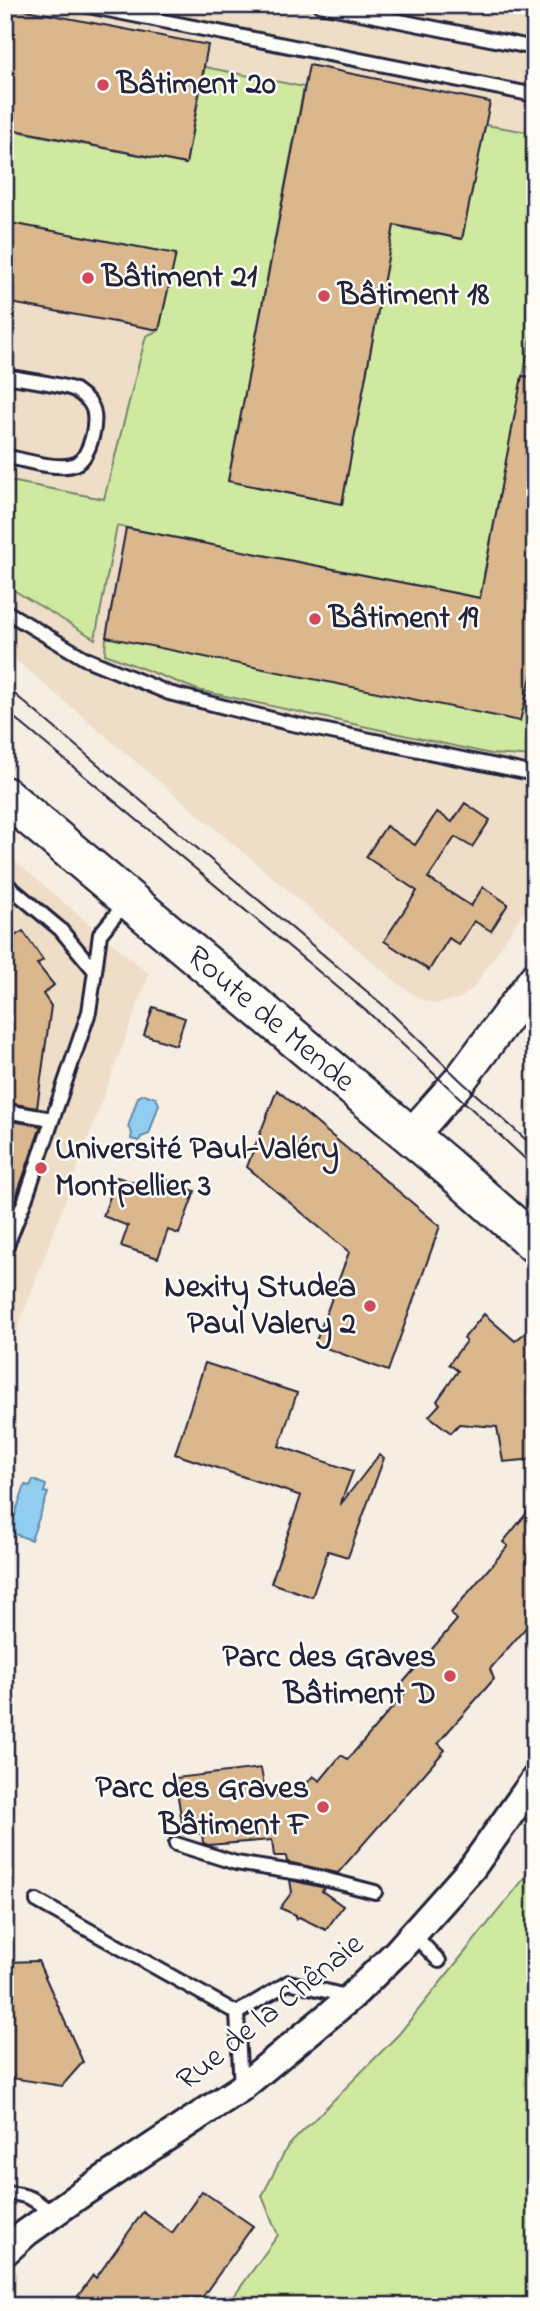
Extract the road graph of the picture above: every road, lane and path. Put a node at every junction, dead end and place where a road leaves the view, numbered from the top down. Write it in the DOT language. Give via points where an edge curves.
graph roads {
  1 [pos="83,5"];
  2 [pos="320,5"];
  3 [pos="535,48"];
  4 [pos="535,95"];
  5 [pos="5,376"];
  6 [pos="5,456"];
  7 [pos="5,611"];
  8 [pos="535,774"];
  9 [pos="5,796"];
  10 [pos="5,883"];
  11 [pos="127,900"];
  12 [pos="96,971"];
  13 [pos="535,979"];
  14 [pos="5,1111"];
  15 [pos="52,1119"];
  16 [pos="411,1136"];
  17 [pos="535,1244"];
  18 [pos="5,1250"];
  19 [pos="535,1779"];
  20 [pos="176,1844"];
  21 [pos="374,1892"];
  22 [pos="37,1901"];
  23 [pos="413,1934"];
  24 [pos="439,1961"];
  25 [pos="351,1997"];
  26 [pos="237,2013"];
  27 [pos="241,2088"];
  28 [pos="5,2193"];
  29 [pos="52,2216"];
  30 [pos="5,2252"];
  1 -- 4 [label="lane"];
  2 -- 3 [label="lane"];
  5 -- 6 [label="lane" via="74,390 92,405 94,428 86,455 76,464 52,466"];
  7 -- 8 [label="lane" via="86,659 169,693 288,723"];
  9 -- 11 [label="main road, Route de Mende"];
  10 -- 12 [label="lane" via="60,929"];
  11 -- 12 [label="lane" via="100,934"];
  11 -- 16 [label="main road, Route de Mende"];
  12 -- 15 [label="lane" via="89,1012"];
  13 -- 16 [label="street" via="460,1080"];
  14 -- 15 [label="lane"];
  15 -- 18 [label="lane"];
  16 -- 17 [label="main road, Route de Mende"];
  19 -- 23 [label="street, Rue de la Chênaie" via="472,1868"];
  20 -- 21 [label="lane" via="236,1863"];
  22 -- 26 [label="lane"];
  23 -- 24 [label="lane"];
  23 -- 25 [label="street, Rue de la Chênaie"];
  25 -- 26 [label="lane" via="289,1982"];
  25 -- 27 [label="street, Rue de la Chênaie"];
  26 -- 27 [label="lane"];
  27 -- 29 [label="street, Rue de la Chênaie"];
  28 -- 29 [label="lane" via="31,2197"];
  29 -- 30 [label="street, Rue de la Chênaie"];
}
